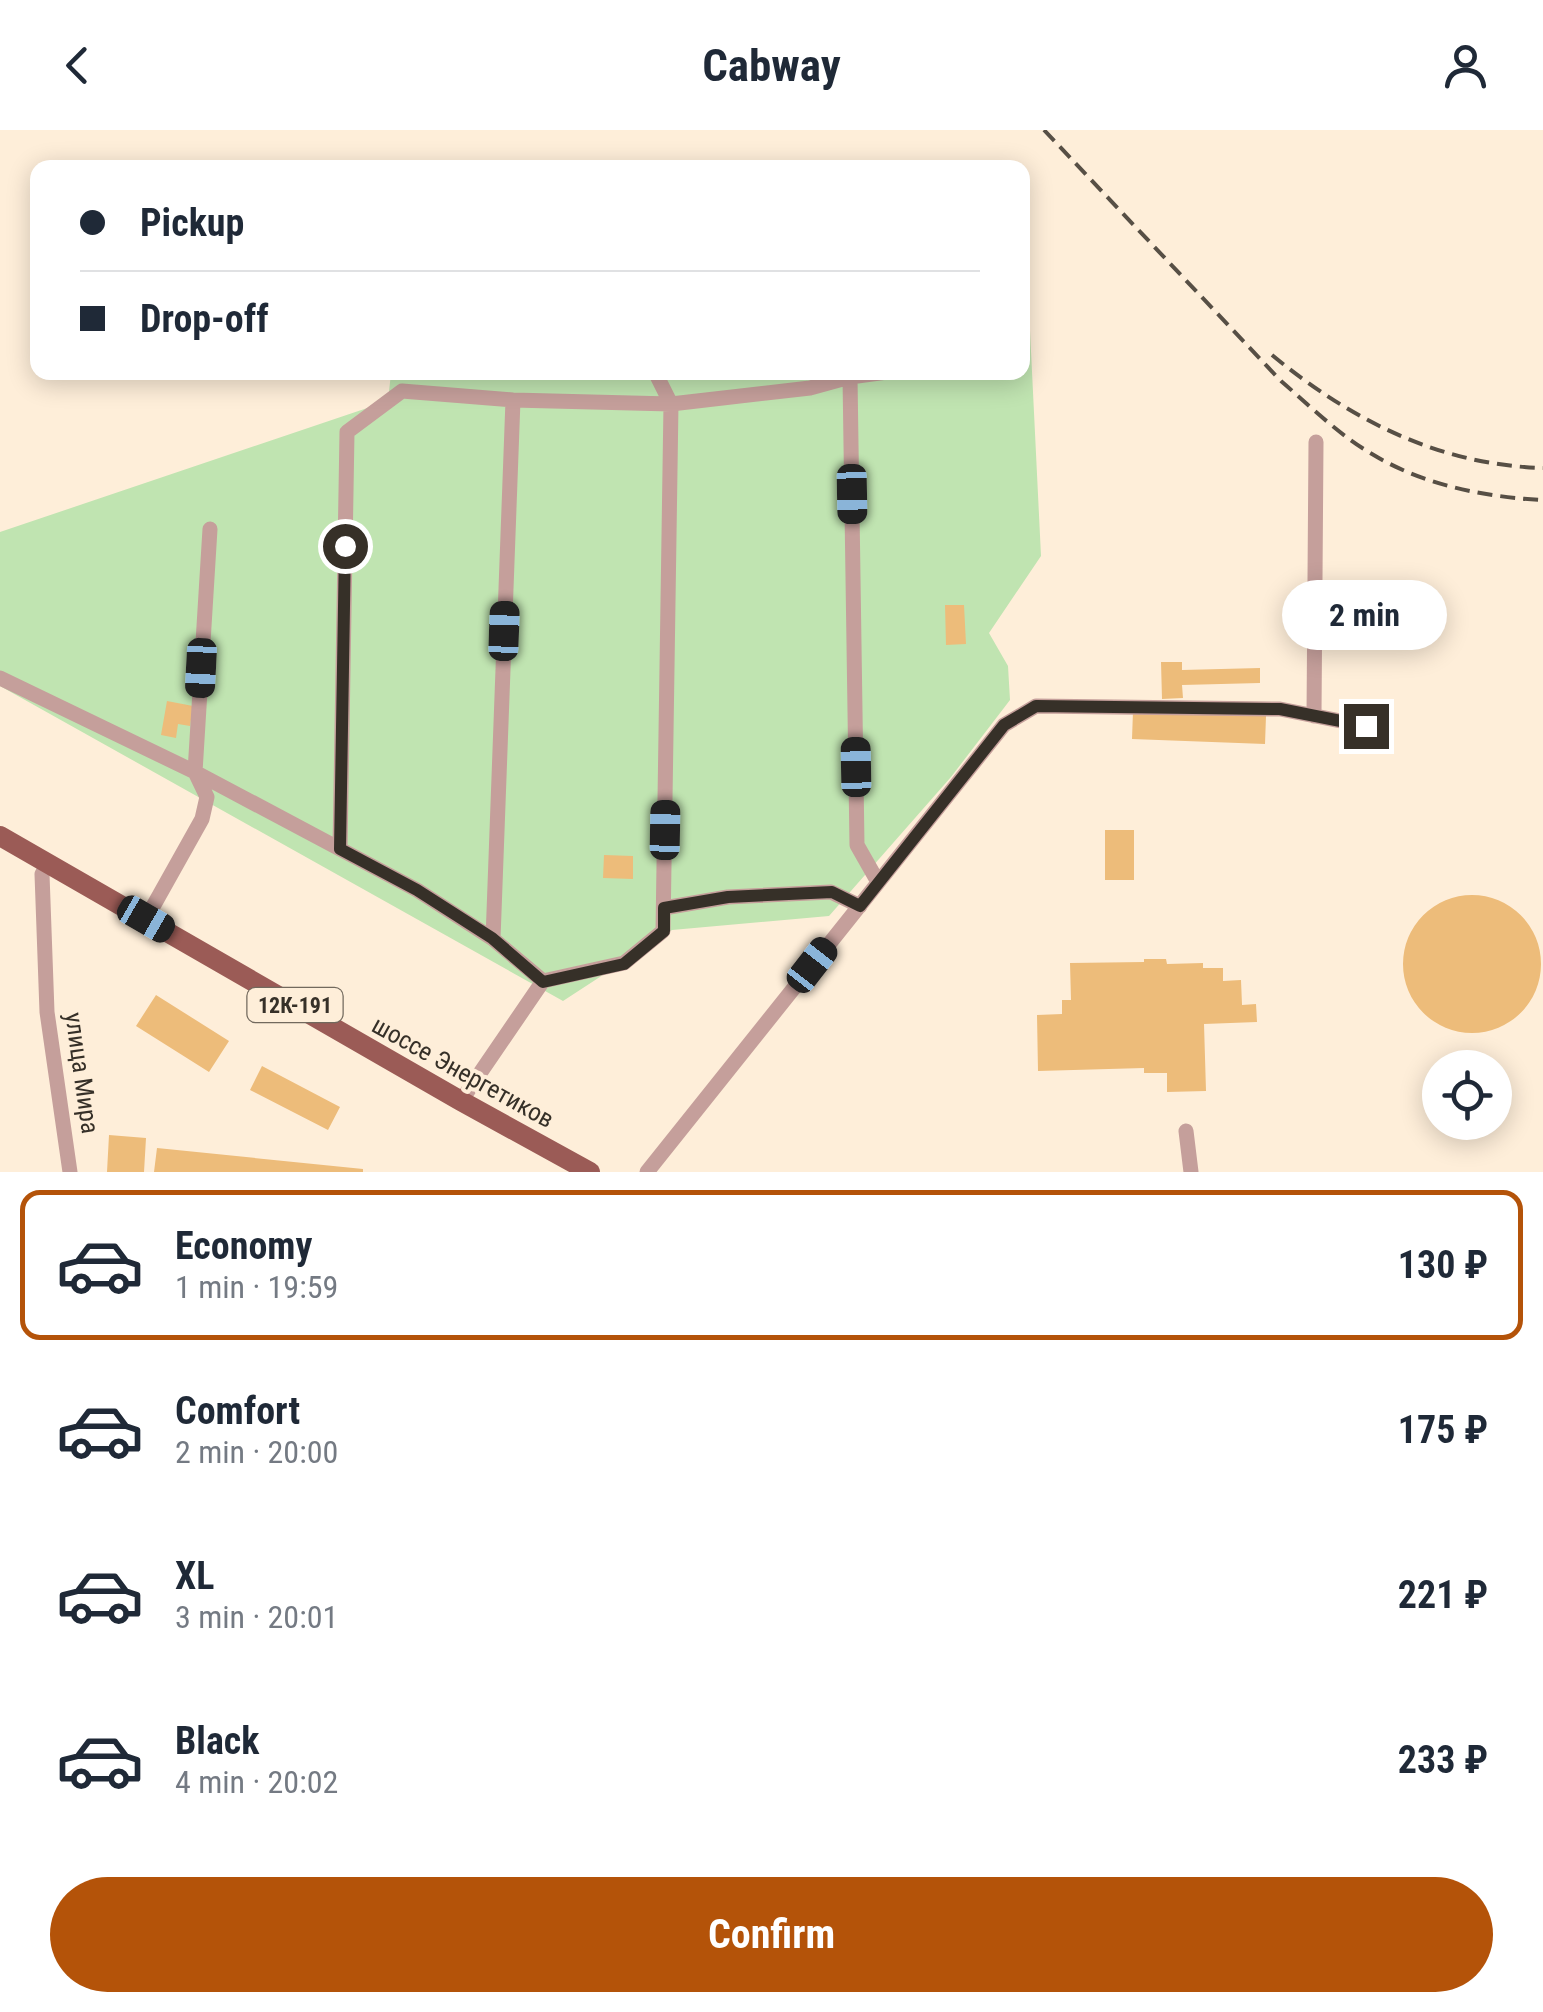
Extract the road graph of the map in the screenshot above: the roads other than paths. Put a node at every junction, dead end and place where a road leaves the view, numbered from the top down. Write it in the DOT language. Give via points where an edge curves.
graph roads {
  1 [pos="659,380"];
  2 [pos="837,380"];
  3 [pos="850,380"];
  4 [pos="512,400"];
  5 [pos="671,404"];
  6 [pos="1316,442"];
  7 [pos="210,530"];
  8 [pos="0,678"];
  9 [pos="1314,716"];
  10 [pos="1366,726"];
  11 [pos="195,772"];
  12 [pos="0,836"];
  13 [pos="340,849"];
  14 [pos="48,863"];
  15 [pos="878,882"];
  16 [pos="860,906"];
  17 [pos="664,908"];
  18 [pos="146,919"];
  19 [pos="492,938"];
  20 [pos="543,982"];
  21 [pos="461,1101"];
  22 [pos="1186,1131"];
  23 [pos="70,1172"];
  24 [pos="590,1172"];
  25 [pos="647,1172"];
  26 [pos="1191,1172"];
  1 -- 5 [label="street"];
  2 -- 5 [label="street"];
  3 -- 15 [label="street" via="857,845"];
  4 -- 5 [label="street"];
  4 -- 13 [label="street" via="402,391 346,432"];
  4 -- 19 [label="street"];
  5 -- 17 [label="street"];
  6 -- 9 [label="street"];
  7 -- 11 [label="street"];
  8 -- 11 [label="street"];
  9 -- 10 [label="street"];
  9 -- 15 [label="street" via="1280,709 1036,706 1004,725"];
  11 -- 13 [label="street"];
  11 -- 18 [label="street" via="207,797 202,819"];
  12 -- 14 [label="main road, шоссе Энергетиков / 12К-191"];
  13 -- 19 [label="street"];
  14 -- 18 [label="main road, шоссе Энергетиков / 12К-191"];
  14 -- 23 [label="street, улица Мира" via="42,874 48,1012"];
  15 -- 16 [label="street"];
  16 -- 17 [label="street" via="832,892"];
  16 -- 25 [label="street"];
  17 -- 20 [label="street" via="664,931 624,964"];
  18 -- 21 [label="main road, шоссе Энергетиков / 12К-191"];
  19 -- 20 [label="street"];
  20 -- 21 [label="street"];
  21 -- 24 [label="main road, шоссе Энергетиков / 12К-191"];
  22 -- 26 [label="street"];
}
